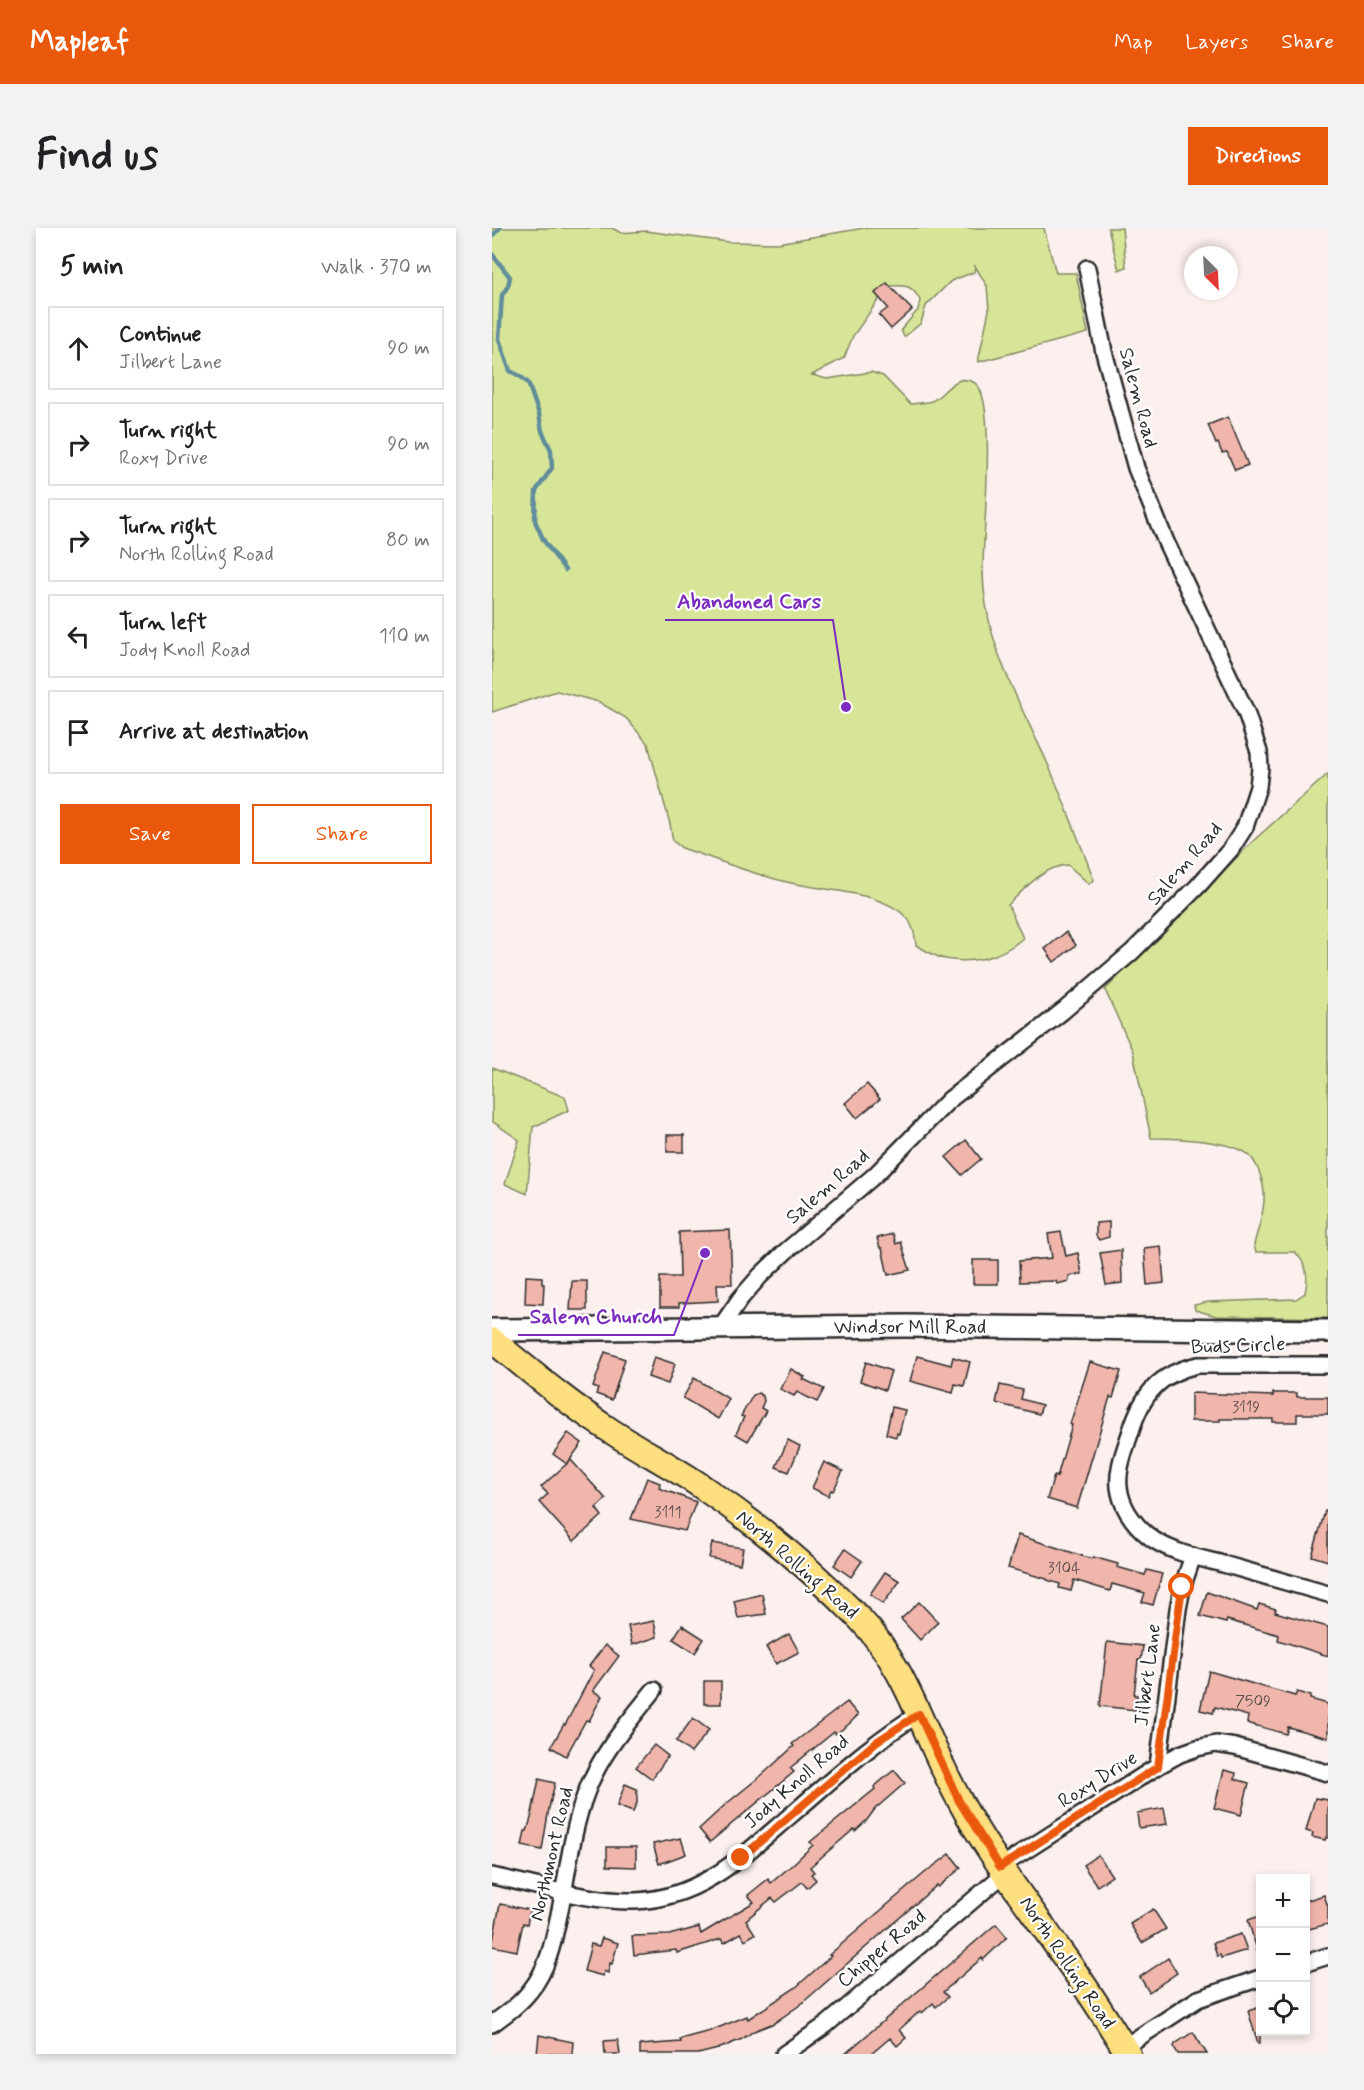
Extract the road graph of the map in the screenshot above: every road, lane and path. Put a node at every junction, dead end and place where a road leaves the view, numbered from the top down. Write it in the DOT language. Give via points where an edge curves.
graph roads {
  1 [pos="1087,268"];
  2 [pos="720,1328"];
  3 [pos="492,1330"];
  4 [pos="1328,1331"];
  5 [pos="492,1340"];
  6 [pos="1328,1365"];
  7 [pos="1192,1556"];
  8 [pos="1328,1594"];
  9 [pos="654,1690"];
  10 [pos="919,1714"];
  11 [pos="1158,1767"];
  12 [pos="1328,1773"];
  13 [pos="1003,1870"];
  14 [pos="492,1876"];
  15 [pos="564,1892"];
  16 [pos="1328,1956"];
  17 [pos="1310,1961"];
  18 [pos="1256,1979"];
  19 [pos="492,2024"];
  20 [pos="1126,2050"];
  21 [pos="784,2054"];
  1 -- 2 [label="street, Salem Road" via="1104,352 1136,468 1254,732 1260,768 1253,806 1231,849 1132,952 949,1100 875,1175 759,1276"];
  2 -- 3 [label="main road, Windsor Mill Road"];
  2 -- 4 [label="main road, Windsor Mill Road"];
  5 -- 10 [label="main road, North Rolling Road" via="604,1427 742,1515 823,1582 886,1650"];
  6 -- 7 [label="street, Buds Circle" via="1198,1365 1165,1378 1141,1403 1121,1463 1119,1491 1132,1519 1143,1530 1155,1540"];
  7 -- 8 [label="street, Buds Circle"];
  7 -- 11 [label="street, Jilbert Lane" via="1178,1609"];
  9 -- 15 [label="street, Northmont Road" via="595,1770 579,1818"];
  10 -- 13 [label="main road, North Rolling Road" via="959,1801"];
  10 -- 15 [label="street, Jody Knoll Road" via="876,1742 741,1858 701,1884 681,1893 635,1900"];
  11 -- 12 [label="street, Roxy Drive" via="1180,1754 1216,1744"];
  11 -- 13 [label="street, Roxy Drive"];
  13 -- 20 [label="main road, North Rolling Road"];
  13 -- 21 [label="street, Chipper Road" via="826,2025"];
  14 -- 15 [label="street, Jody Knoll Road"];
  15 -- 19 [label="street, Northmont Road" via="553,1946 543,1972 531,1990"];
  16 -- 17 [label="street"];
  18 -- 20 [label="street" via="1198,1999"];
}
